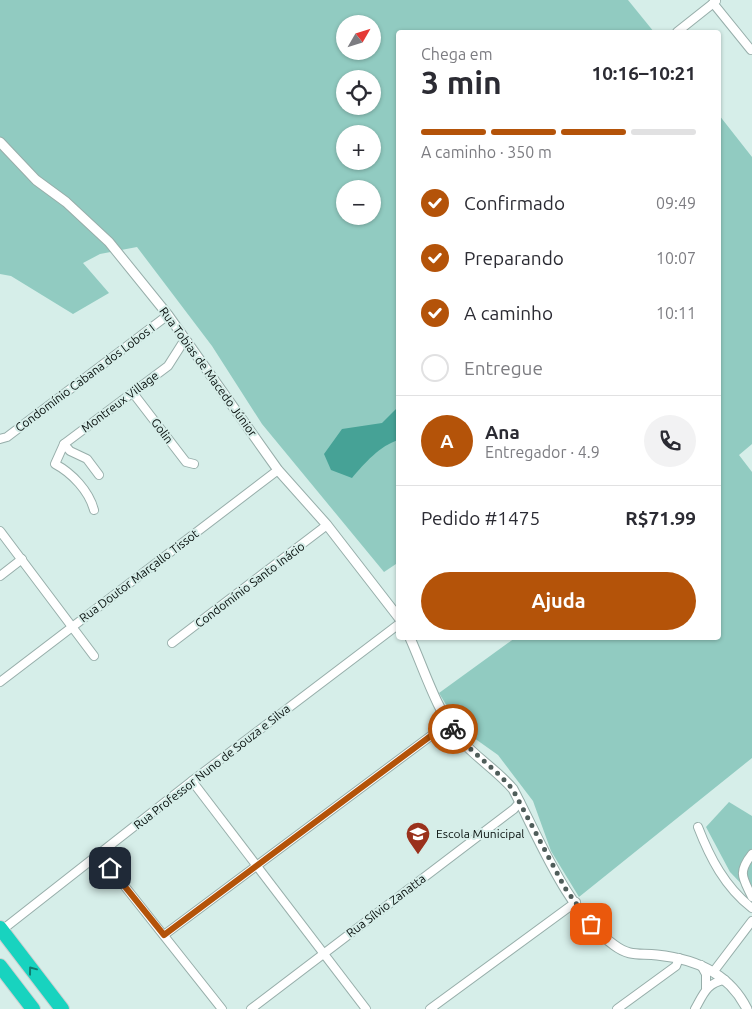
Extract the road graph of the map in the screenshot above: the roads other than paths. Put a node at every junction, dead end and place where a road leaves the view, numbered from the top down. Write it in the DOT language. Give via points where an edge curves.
graph roads {
  1 [pos="715,1"];
  2 [pos="679,30"];
  3 [pos="751,50"];
  4 [pos="0,142"];
  5 [pos="168,315"];
  6 [pos="187,341"];
  7 [pos="133,393"];
  8 [pos="0,439"];
  9 [pos="64,444"];
  10 [pos="194,464"];
  11 [pos="278,470"];
  12 [pos="99,475"];
  13 [pos="94,510"];
  14 [pos="327,525"];
  15 [pos="0,531"];
  16 [pos="22,559"];
  17 [pos="0,576"];
  18 [pos="396,614"];
  19 [pos="72,626"];
  20 [pos="396,626"];
  21 [pos="411,640"];
  22 [pos="172,643"];
  23 [pos="94,656"];
  24 [pos="0,682"];
  25 [pos="448,723"];
  26 [pos="192,781"];
  27 [pos="520,802"];
  28 [pos="698,827"];
  29 [pos="752,854"];
  30 [pos="100,855"];
  31 [pos="256,865"];
  32 [pos="752,897"];
  33 [pos="576,902"];
  34 [pos="752,908"];
  35 [pos="752,921"];
  36 [pos="1,929"];
  37 [pos="164,935"];
  38 [pos="323,954"];
  39 [pos="679,958"];
  40 [pos="701,965"];
  41 [pos="0,966"];
  42 [pos="714,971"];
  43 [pos="725,980"];
  44 [pos="706,988"];
  45 [pos="33,1009"];
  46 [pos="62,1009"];
  47 [pos="222,1009"];
  48 [pos="251,1009"];
  49 [pos="366,1009"];
  50 [pos="430,1009"];
  51 [pos="617,1009"];
  52 [pos="695,1009"];
  53 [pos="747,1009"];
  1 -- 2 [label="street"];
  1 -- 3 [label="street"];
  4 -- 5 [label="street, Rua Tobias de Macedo Júnior" via="36,180 110,242"];
  5 -- 6 [label="street, Rua Tobias de Macedo Júnior"];
  5 -- 8 [label="street, Condomínio Cabana dos Lobos I" via="7,438"];
  6 -- 7 [label="street, Montreux Village" via="168,366"];
  6 -- 11 [label="street, Rua Tobias de Macedo Júnior"];
  7 -- 9 [label="street, Montreux Village"];
  7 -- 10 [label="street, Golin" via="186,462"];
  9 -- 12 [label="street" via="70,451 87,458"];
  9 -- 13 [label="street, Montreux Village" via="55,464 68,471 92,502"];
  11 -- 14 [label="street, Rua Tobias de Macedo Júnior"];
  11 -- 19 [label="street, Rua Doutor Marçallo Tissot"];
  14 -- 18 [label="street, Rua Tobias de Macedo Júnior"];
  14 -- 22 [label="street, Condomínio Santo Inácio"];
  15 -- 16 [label="street"];
  16 -- 17 [label="street"];
  16 -- 19 [label="street"];
  19 -- 23 [label="street"];
  19 -- 24 [label="street, Rua Doutor Marçallo Tissot"];
  20 -- 26 [label="street, Rua Professor Nuno de Souza e Silva"];
  21 -- 25 [label="street"];
  25 -- 27 [label="street" via="460,740 503,777"];
  25 -- 31 [label="street"];
  26 -- 30 [label="street, Rua Professor Nuno de Souza e Silva"];
  26 -- 31 [label="street"];
  27 -- 33 [label="street" via="565,888"];
  27 -- 38 [label="street, Rua Sílvio Zanatta"];
  28 -- 34 [label="street" via="726,882"];
  29 -- 32 [label="street" via="742,873"];
  30 -- 36 [label="street, Rua Professor Nuno de Souza e Silva"];
  30 -- 37 [label="street"];
  31 -- 37 [label="street"];
  31 -- 38 [label="street"];
  33 -- 39 [label="street" via="591,924 628,954"];
  33 -- 50 [label="street"];
  35 -- 42 [label="street"];
  46 -- 36 [label="highway, one-way"];
  37 -- 47 [label="street"];
  38 -- 48 [label="street, Rua Sílvio Zanatta"];
  38 -- 49 [label="street"];
  39 -- 40 [label="street"];
  39 -- 51 [label="street" via="676,966"];
  40 -- 42 [label="street"];
  40 -- 44 [label="street" via="706,974"];
  41 -- 45 [label="highway"];
  42 -- 43 [label="street"];
  43 -- 44 [label="street" via="715,981"];
  43 -- 53 [label="street"];
  44 -- 52 [label="street"];
}
